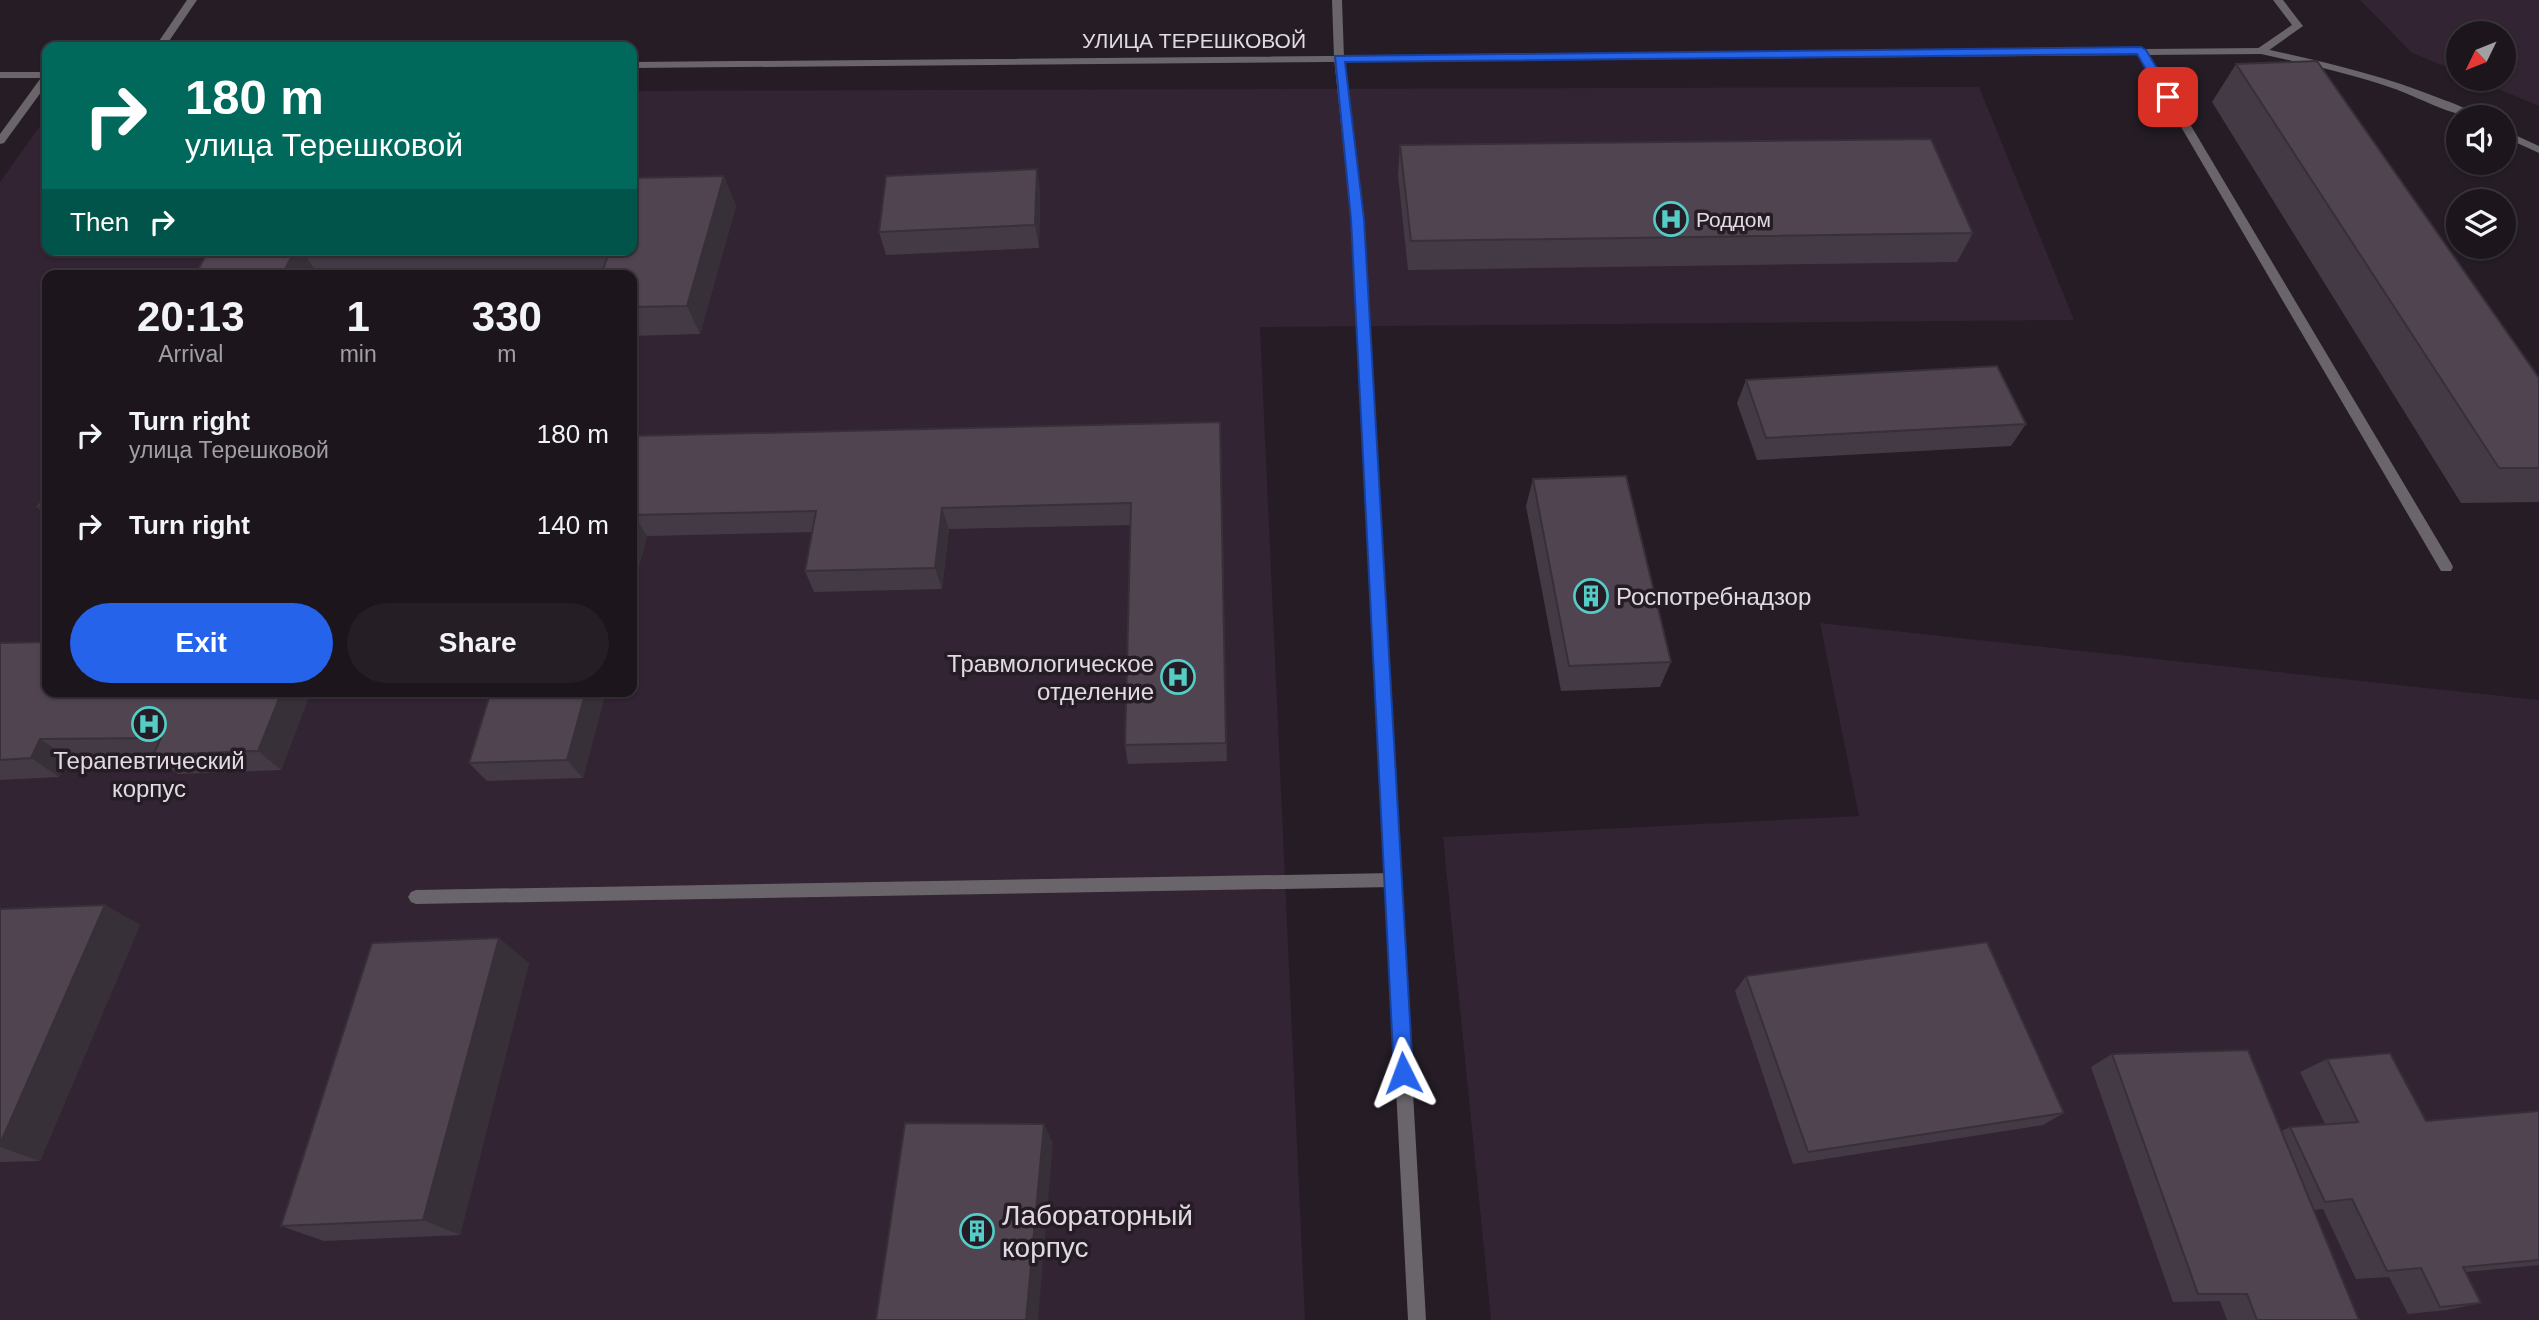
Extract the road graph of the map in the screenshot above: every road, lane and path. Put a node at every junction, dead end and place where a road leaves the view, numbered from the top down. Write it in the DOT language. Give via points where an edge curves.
graph roads {
  1 [pos="192,0"];
  2 [pos="1337,0"];
  3 [pos="2278,0"];
  4 [pos="163,42"];
  5 [pos="2141,50"];
  6 [pos="2261,51"];
  7 [pos="1339,58"];
  8 [pos="637,65"];
  9 [pos="0,75"];
  10 [pos="42,76"];
  11 [pos="42,83"];
  12 [pos="2449,105"];
  13 [pos="2516,139"];
  14 [pos="0,141"];
  15 [pos="2539,150"];
  16 [pos="2446,567"];
  17 [pos="1393,880"];
  18 [pos="416,897"];
  19 [pos="1417,1320"];
  1 -- 4 [label="street"];
  2 -- 7 [label="street"];
  3 -- 6 [label="street" via="2298,26"];
  5 -- 6 [label="street, УЛИЦА ТЕРЕШКОВОЙ"];
  5 -- 7 [label="street, УЛИЦА ТЕРЕШКОВОЙ"];
  5 -- 16 [label="street"];
  6 -- 12 [label="street, УЛИЦА ТЕРЕШКОВОЙ" via="2364,73"];
  7 -- 8 [label="street, УЛИЦА ТЕРЕШКОВОЙ"];
  7 -- 17 [label="street" via="1357,219"];
  9 -- 10 [label="street"];
  11 -- 14 [label="street"];
  13 -- 15 [label="street"];
  17 -- 18 [label="street"];
  17 -- 19 [label="street"];
}
